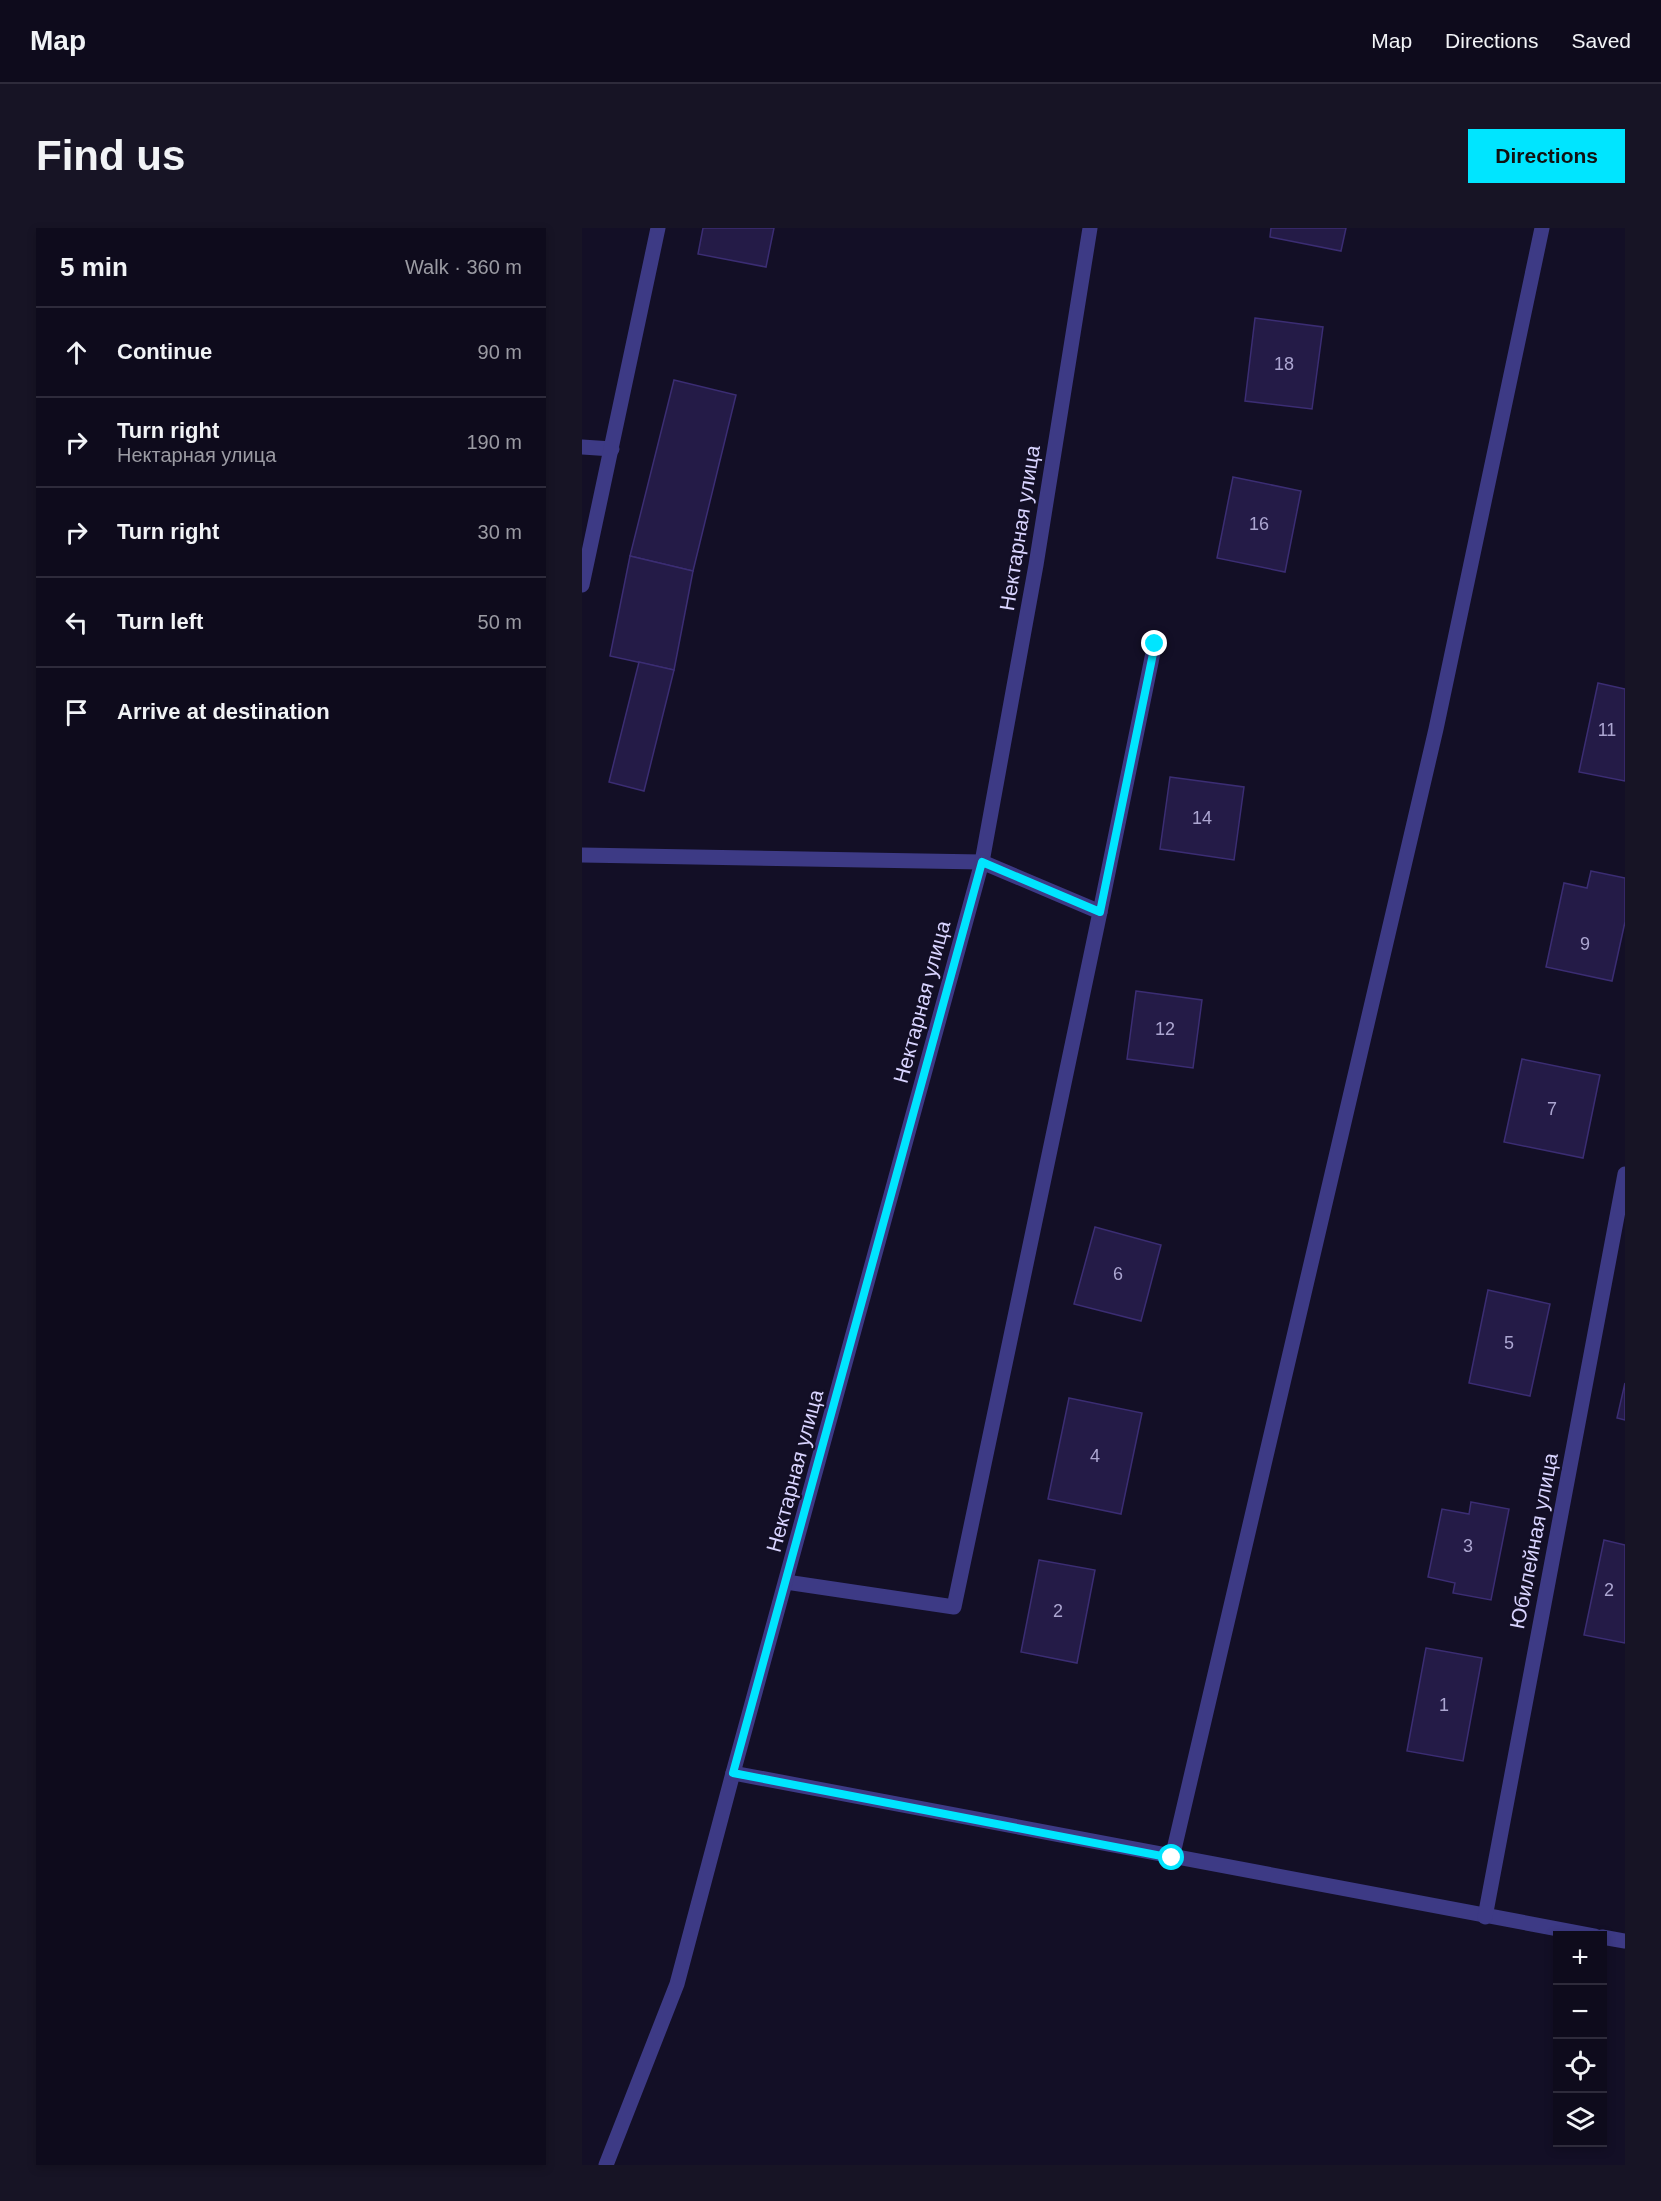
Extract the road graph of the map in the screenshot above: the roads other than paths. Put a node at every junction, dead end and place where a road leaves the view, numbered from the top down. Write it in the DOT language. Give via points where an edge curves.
graph roads {
  1 [pos="658,228"];
  2 [pos="1090,228"];
  3 [pos="1542,228"];
  4 [pos="582,447"];
  5 [pos="612,449"];
  6 [pos="582,585"];
  7 [pos="1155,644"];
  8 [pos="582,855"];
  9 [pos="982,862"];
  10 [pos="1100,912"];
  11 [pos="1625,1174"];
  12 [pos="786,1582"];
  13 [pos="733,1773"];
  14 [pos="1172,1858"];
  15 [pos="1485,1917"];
  16 [pos="1571,1931"];
  17 [pos="1607,1938"];
  18 [pos="1625,1941"];
  19 [pos="606,2165"];
  1 -- 5 [label="street"];
  2 -- 9 [label="street, Нектарная улица" via="1036,565"];
  3 -- 14 [label="street" via="1436,729"];
  4 -- 5 [label="street"];
  5 -- 6 [label="street"];
  7 -- 10 [label="street"];
  8 -- 9 [label="street"];
  9 -- 10 [label="street"];
  9 -- 12 [label="street, Нектарная улица"];
  10 -- 12 [label="street" via="954,1607"];
  11 -- 15 [label="street, Юбилейная улица"];
  12 -- 13 [label="street, Нектарная улица"];
  13 -- 14 [label="street"];
  13 -- 19 [label="street, Нектарная улица" via="677,1983"];
  14 -- 15 [label="street"];
  15 -- 16 [label="street"];
  17 -- 18 [label="street"];
}
